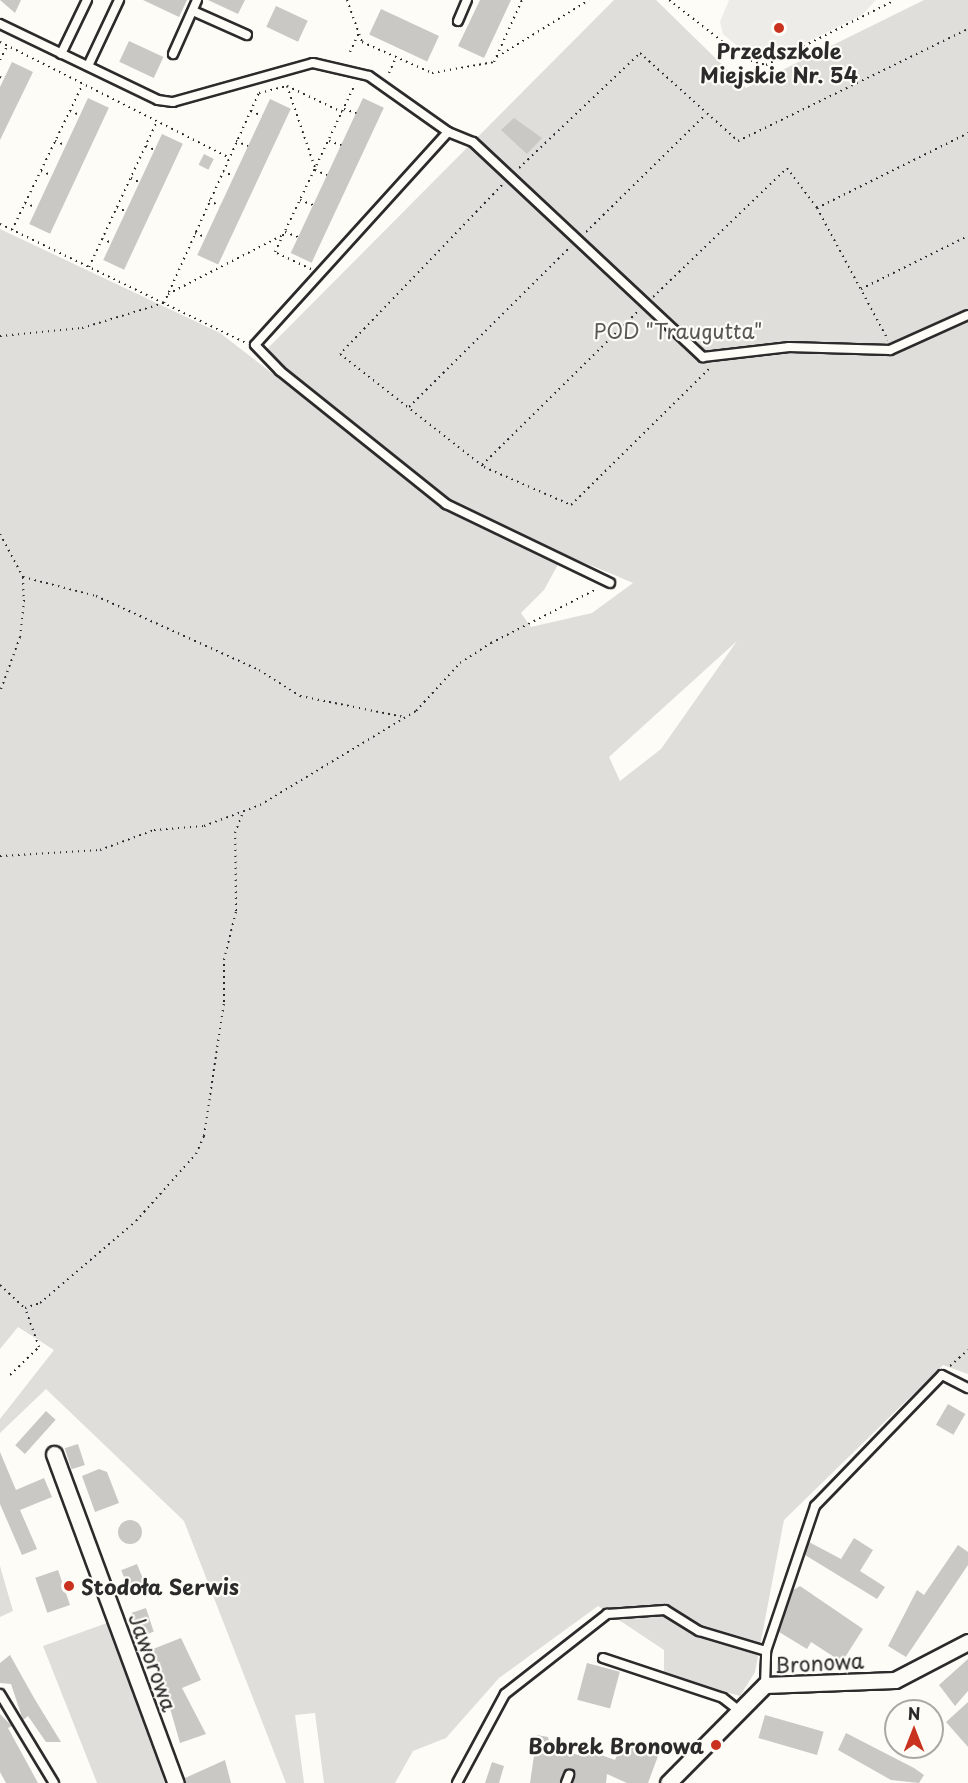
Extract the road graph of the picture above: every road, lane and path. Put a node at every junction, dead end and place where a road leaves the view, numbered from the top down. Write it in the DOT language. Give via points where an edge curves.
graph roads {
  1 [pos="87,0"];
  2 [pos="119,0"];
  3 [pos="197,0"];
  4 [pos="347,0"];
  5 [pos="467,0"];
  6 [pos="522,0"];
  7 [pos="589,0"];
  8 [pos="669,0"];
  9 [pos="895,0"];
  10 [pos="193,11"];
  11 [pos="458,21"];
  12 [pos="0,24"];
  13 [pos="968,29"];
  14 [pos="359,33"];
  15 [pos="247,35"];
  16 [pos="0,42"];
  17 [pos="7,46"];
  18 [pos="350,52"];
  19 [pos="61,54"];
  20 [pos="173,54"];
  21 [pos="396,57"];
  22 [pos="496,58"];
  23 [pos="0,60"];
  24 [pos="88,66"];
  25 [pos="360,73"];
  26 [pos="389,73"];
  27 [pos="83,84"];
  28 [pos="286,86"];
  29 [pos="70,111"];
  30 [pos="251,111"];
  31 [pos="343,111"];
  32 [pos="356,113"];
  33 [pos="706,114"];
  34 [pos="80,115"];
  35 [pos="262,116"];
  36 [pos="157,121"];
  37 [pos="448,132"];
  38 [pos="968,133"];
  39 [pos="55,141"];
  40 [pos="237,141"];
  41 [pos="329,141"];
  42 [pos="65,145"];
  43 [pos="341,145"];
  44 [pos="146,146"];
  45 [pos="248,146"];
  46 [pos="155,150"];
  47 [pos="229,157"];
  48 [pos="315,169"];
  49 [pos="41,171"];
  50 [pos="223,171"];
  51 [pos="51,175"];
  52 [pos="327,175"];
  53 [pos="233,176"];
  54 [pos="510,177"];
  55 [pos="130,178"];
  56 [pos="139,182"];
  57 [pos="300,200"];
  58 [pos="209,201"];
  59 [pos="25,203"];
  60 [pos="313,205"];
  61 [pos="219,206"];
  62 [pos="35,207"];
  63 [pos="117,207"];
  64 [pos="817,208"];
  65 [pos="125,211"];
  66 [pos="0,224"];
  67 [pos="12,230"];
  68 [pos="195,233"];
  69 [pos="284,234"];
  70 [pos="968,236"];
  71 [pos="205,237"];
  72 [pos="298,237"];
  73 [pos="102,239"];
  74 [pos="576,241"];
  75 [pos="110,242"];
  76 [pos="90,267"];
  77 [pos="321,274"];
  78 [pos="861,289"];
  79 [pos="167,295"];
  80 [pos="164,303"];
  81 [pos="644,305"];
  82 [pos="968,315"];
  83 [pos="0,336"];
  84 [pos="255,345"];
  85 [pos="893,350"];
  86 [pos="721,357"];
  87 [pos="409,407"];
  88 [pos="482,465"];
  89 [pos="0,534"];
  90 [pos="23,577"];
  91 [pos="610,583"];
  92 [pos="0,692"];
  93 [pos="404,717"];
  94 [pos="243,812"];
  95 [pos="0,856"];
  96 [pos="0,1285"];
  97 [pos="25,1308"];
  98 [pos="968,1350"];
  99 [pos="10,1375"];
  100 [pos="942,1375"];
  101 [pos="968,1388"];
  102 [pos="54,1454"];
  103 [pos="968,1642"];
  104 [pos="766,1651"];
  105 [pos="603,1659"];
  106 [pos="765,1685"];
  107 [pos="0,1694"];
  108 [pos="738,1708"];
  109 [pos="54,1783"];
  110 [pos="176,1783"];
  111 [pos="457,1783"];
  112 [pos="668,1783"];
  1 -- 19 [label="lane"];
  2 -- 24 [label="lane"];
  3 -- 10 [label="lane"];
  4 -- 14 [label="path"];
  5 -- 11 [label="lane"];
  6 -- 22 [label="path"];
  7 -- 22 [label="path"];
  8 -- 9 [label="path" via="746,59 766,65"];
  10 -- 15 [label="lane"];
  10 -- 20 [label="lane"];
  12 -- 19 [label="lane"];
  13 -- 33 [label="path" via="738,141"];
  14 -- 18 [label="path"];
  14 -- 21 [label="path" via="362,42"];
  16 -- 17 [label="path"];
  17 -- 23 [label="path"];
  17 -- 27 [label="path"];
  19 -- 24 [label="lane"];
  21 -- 22 [label="path" via="432,73"];
  21 -- 26 [label="path"];
  24 -- 25 [label="lane" via="173,102 314,63"];
  25 -- 31 [label="path"];
  25 -- 37 [label="lane"];
  27 -- 29 [label="path"];
  27 -- 36 [label="path"];
  28 -- 30 [label="path" via="259,93"];
  28 -- 31 [label="path"];
  28 -- 48 [label="path"];
  29 -- 34 [label="path"];
  29 -- 39 [label="path"];
  30 -- 35 [label="path"];
  30 -- 40 [label="path"];
  31 -- 32 [label="path"];
  31 -- 41 [label="path"];
  33 -- 54 [label="path" via="640,53"];
  33 -- 74 [label="path"];
  36 -- 44 [label="path"];
  36 -- 47 [label="path"];
  37 -- 54 [label="lane" via="473,142"];
  37 -- 77 [label="lane"];
  38 -- 64 [label="path"];
  39 -- 42 [label="path"];
  39 -- 49 [label="path"];
  40 -- 45 [label="path"];
  40 -- 47 [label="path"];
  41 -- 43 [label="path"];
  41 -- 48 [label="path"];
  44 -- 46 [label="path"];
  44 -- 55 [label="path"];
  47 -- 50 [label="path"];
  48 -- 52 [label="path"];
  48 -- 57 [label="path"];
  49 -- 51 [label="path"];
  49 -- 59 [label="path"];
  50 -- 53 [label="path"];
  50 -- 58 [label="path"];
  54 -- 74 [label="lane"];
  54 -- 87 [label="path" via="338,351"];
  55 -- 56 [label="path"];
  55 -- 63 [label="path"];
  57 -- 60 [label="path"];
  57 -- 69 [label="path"];
  58 -- 61 [label="path"];
  58 -- 68 [label="path"];
  59 -- 62 [label="path"];
  59 -- 67 [label="path"];
  63 -- 65 [label="path"];
  63 -- 73 [label="path"];
  64 -- 78 [label="path"];
  64 -- 81 [label="path" via="791,169 782,169"];
  66 -- 67 [label="path"];
  67 -- 76 [label="path"];
  68 -- 71 [label="path"];
  68 -- 79 [label="path"];
  69 -- 72 [label="path"];
  69 -- 77 [label="path" via="276,252"];
  69 -- 79 [label="path"];
  70 -- 78 [label="path"];
  73 -- 75 [label="path"];
  73 -- 76 [label="path"];
  74 -- 81 [label="lane"];
  74 -- 87 [label="path"];
  76 -- 80 [label="path"];
  77 -- 84 [label="lane"];
  78 -- 85 [label="path"];
  79 -- 80 [label="path"];
  80 -- 83 [label="path" via="82,328"];
  80 -- 84 [label="path"];
  81 -- 86 [label="lane" via="695,354"];
  81 -- 88 [label="path"];
  82 -- 85 [label="lane"];
  84 -- 91 [label="lane" via="280,371 446,504"];
  85 -- 86 [label="lane" via="789,347"];
  86 -- 88 [label="path" via="575,505"];
  87 -- 88 [label="path"];
  89 -- 90 [label="path"];
  90 -- 92 [label="path" via="20,637"];
  90 -- 93 [label="path" via="96,596 259,670 300,696"];
  91 -- 93 [label="path" via="490,643 460,663"];
  93 -- 94 [label="path"];
  94 -- 95 [label="path" via="204,826 154,830 100,850"];
  94 -- 97 [label="path" via="235,833 236,911 224,960 224,1002 204,1136 196,1154 136,1221 40,1303"];
  96 -- 97 [label="path"];
  97 -- 99 [label="path" via="39,1347"];
  98 -- 100 [label="path"];
  100 -- 101 [label="lane"];
  100 -- 104 [label="lane" via="815,1506"];
  102 -- 110 [label="street, Jaworowa"];
  103 -- 106 [label="street, Bronowa" via="895,1680"];
  104 -- 106 [label="lane"];
  104 -- 111 [label="lane" via="699,1631 665,1610 607,1614 505,1694"];
  105 -- 108 [label="lane" via="723,1698"];
  106 -- 108 [label="street, Bronowa"];
  107 -- 109 [label="lane"];
  108 -- 112 [label="street, Bronowa"];
}
